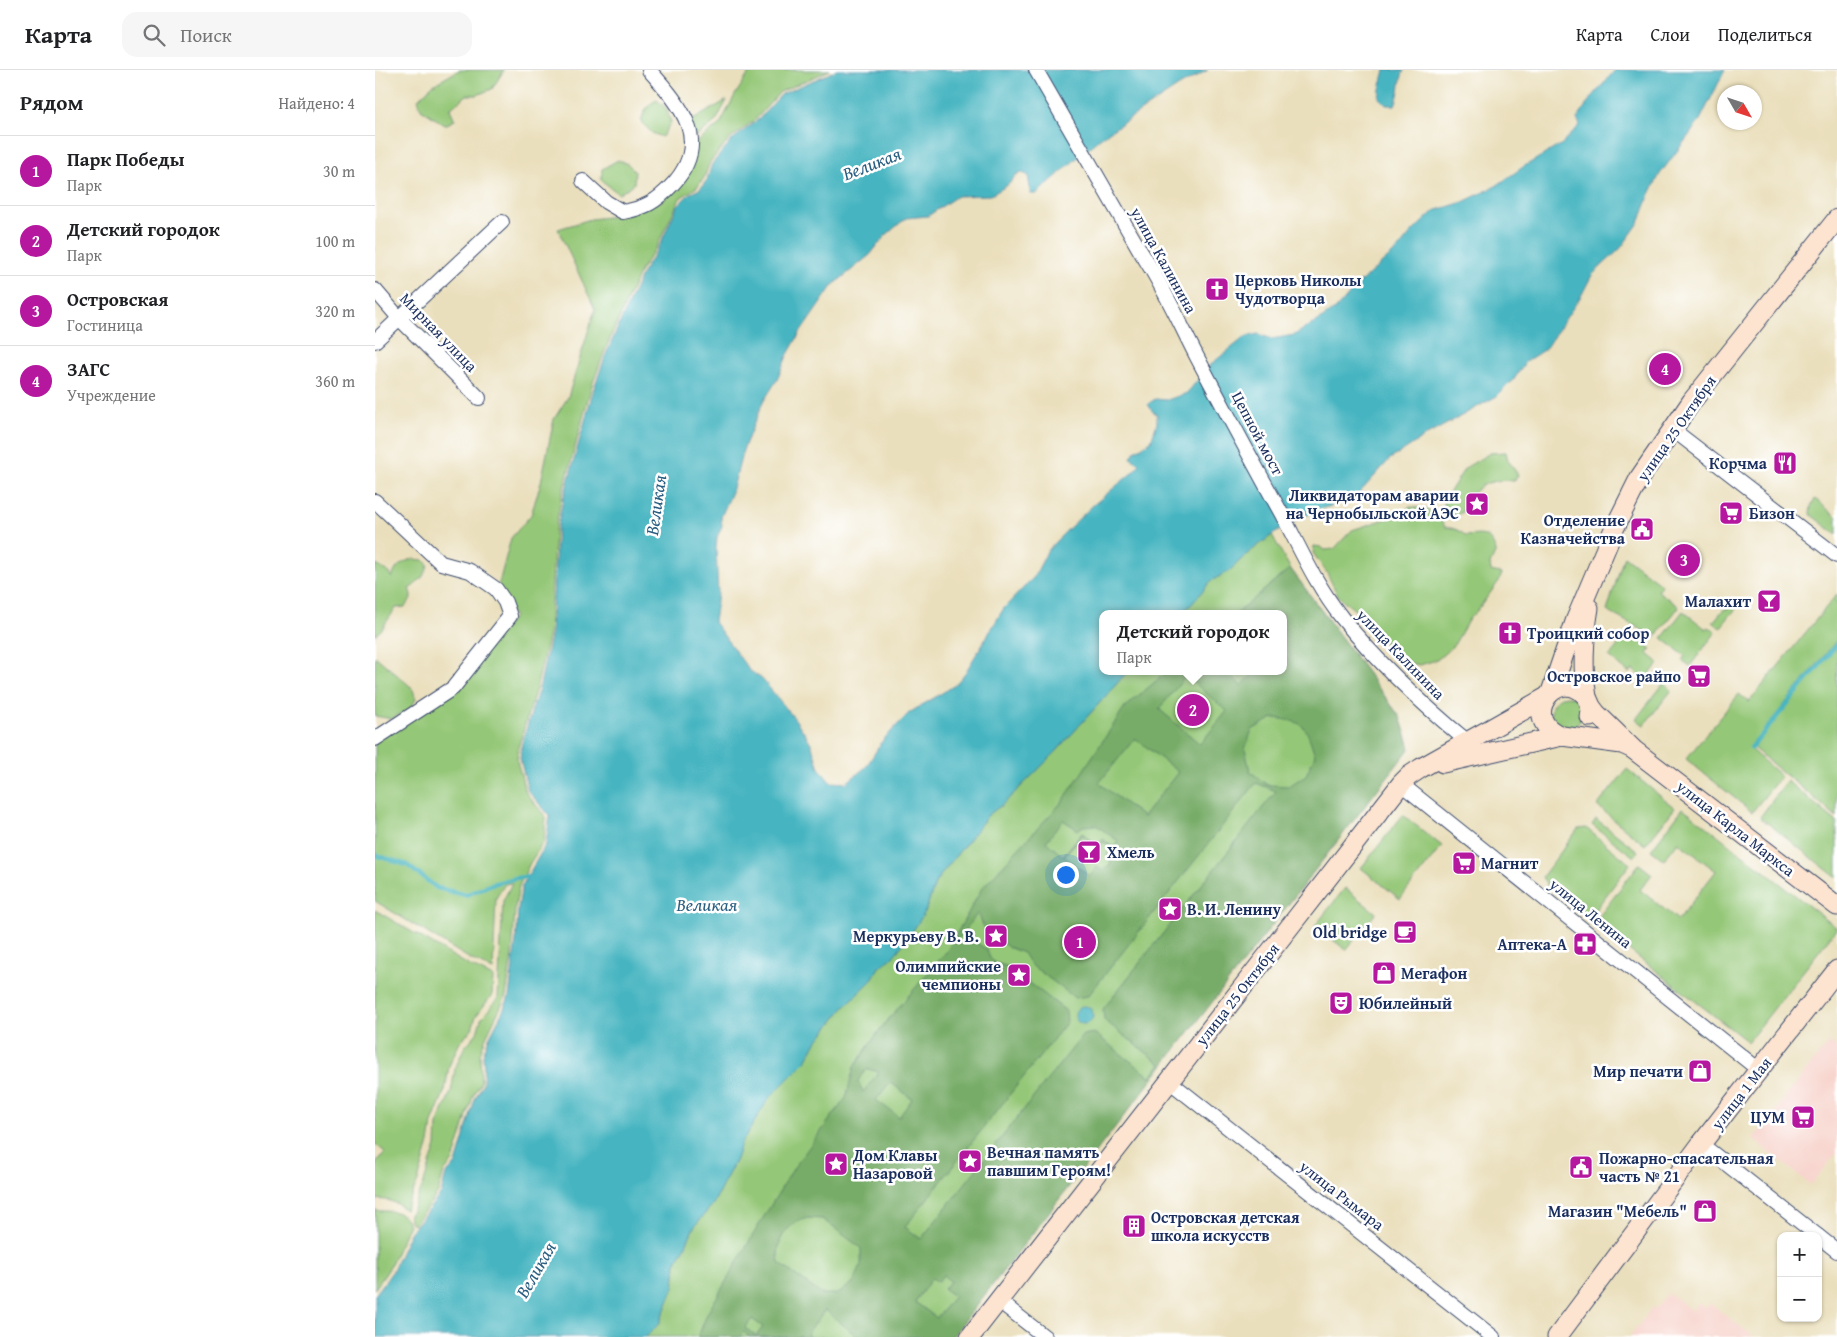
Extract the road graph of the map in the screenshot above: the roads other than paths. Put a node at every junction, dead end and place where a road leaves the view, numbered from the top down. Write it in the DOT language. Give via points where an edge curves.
graph roads {
  1 [pos="649,70"];
  2 [pos="1035,70"];
  3 [pos="583,181"];
  4 [pos="1837,219"];
  5 [pos="502,222"];
  6 [pos="375,290"];
  7 [pos="399,318"];
  8 [pos="375,341"];
  9 [pos="1196,355"];
  10 [pos="479,398"];
  11 [pos="1672,429"];
  12 [pos="375,501"];
  13 [pos="1303,555"];
  14 [pos="1837,556"];
  15 [pos="1596,575"];
  16 [pos="1548,695"];
  17 [pos="1589,701"];
  18 [pos="1566,736"];
  19 [pos="375,739"];
  20 [pos="1468,742"];
  21 [pos="1634,750"];
  22 [pos="1421,768"];
  23 [pos="1401,784"];
  24 [pos="1837,906"];
  25 [pos="1837,970"];
  26 [pos="1759,1070"];
  27 [pos="1169,1081"];
  28 [pos="1701,1144"];
  29 [pos="1813,1232"];
  30 [pos="1822,1239"];
  31 [pos="1837,1251"];
  32 [pos="999,1301"];
  33 [pos="970,1337"];
  34 [pos="1045,1337"];
  35 [pos="1493,1337"];
  36 [pos="1557,1337"];
  1 -- 3 [label="street" via="665,87 687,121 693,143 687,165 660,198 641,209 623,212 606,202"];
  2 -- 9 [label="street, улица Калинина" via="1158,278"];
  4 -- 11 [label="main road, улица 25 Октября"];
  5 -- 7 [label="street"];
  6 -- 7 [label="street, Мирная улица"];
  7 -- 8 [label="street"];
  7 -- 10 [label="street, Мирная улица"];
  9 -- 13 [label="street, Цепной мост"];
  11 -- 14 [label="street"];
  11 -- 15 [label="main road, улица 25 Октября" via="1640,477"];
  12 -- 19 [label="street" via="441,563 470,571 496,589 510,616 453,688"];
  13 -- 20 [label="street, улица Калинина" via="1341,617 1379,661 1422,704"];
  15 -- 16 [label="main road, улица 25 Октября"];
  15 -- 17 [label="main road" via="1585,640 1584,681"];
  16 -- 17 [label="main road" via="1566,686 1581,691"];
  16 -- 18 [label="main road" via="1542,705 1544,721 1555,733"];
  16 -- 20 [label="main road, улица 25 Октября"];
  17 -- 18 [label="main road" via="1591,713 1585,728"];
  17 -- 21 [label="main road" via="1596,713"];
  18 -- 21 [label="main road" via="1622,744"];
  18 -- 22 [label="main road"];
  20 -- 22 [label="main road, улица 25 Октября"];
  21 -- 24 [label="main road, улица Карла Маркса"];
  22 -- 23 [label="main road, улица 25 Октября"];
  23 -- 26 [label="street, улица Ленина"];
  23 -- 27 [label="main road, улица 25 Октября"];
  25 -- 26 [label="main road, улица 1 Мая"];
  26 -- 28 [label="main road, улица 1 Мая"];
  27 -- 32 [label="main road, улица 25 Октября"];
  27 -- 35 [label="street, улица Рымара"];
  28 -- 29 [label="street"];
  28 -- 36 [label="main road, улица 1 Мая"];
  30 -- 31 [label="street"];
  32 -- 33 [label="main road, улица 25 Октября"];
  32 -- 34 [label="street"];
}
